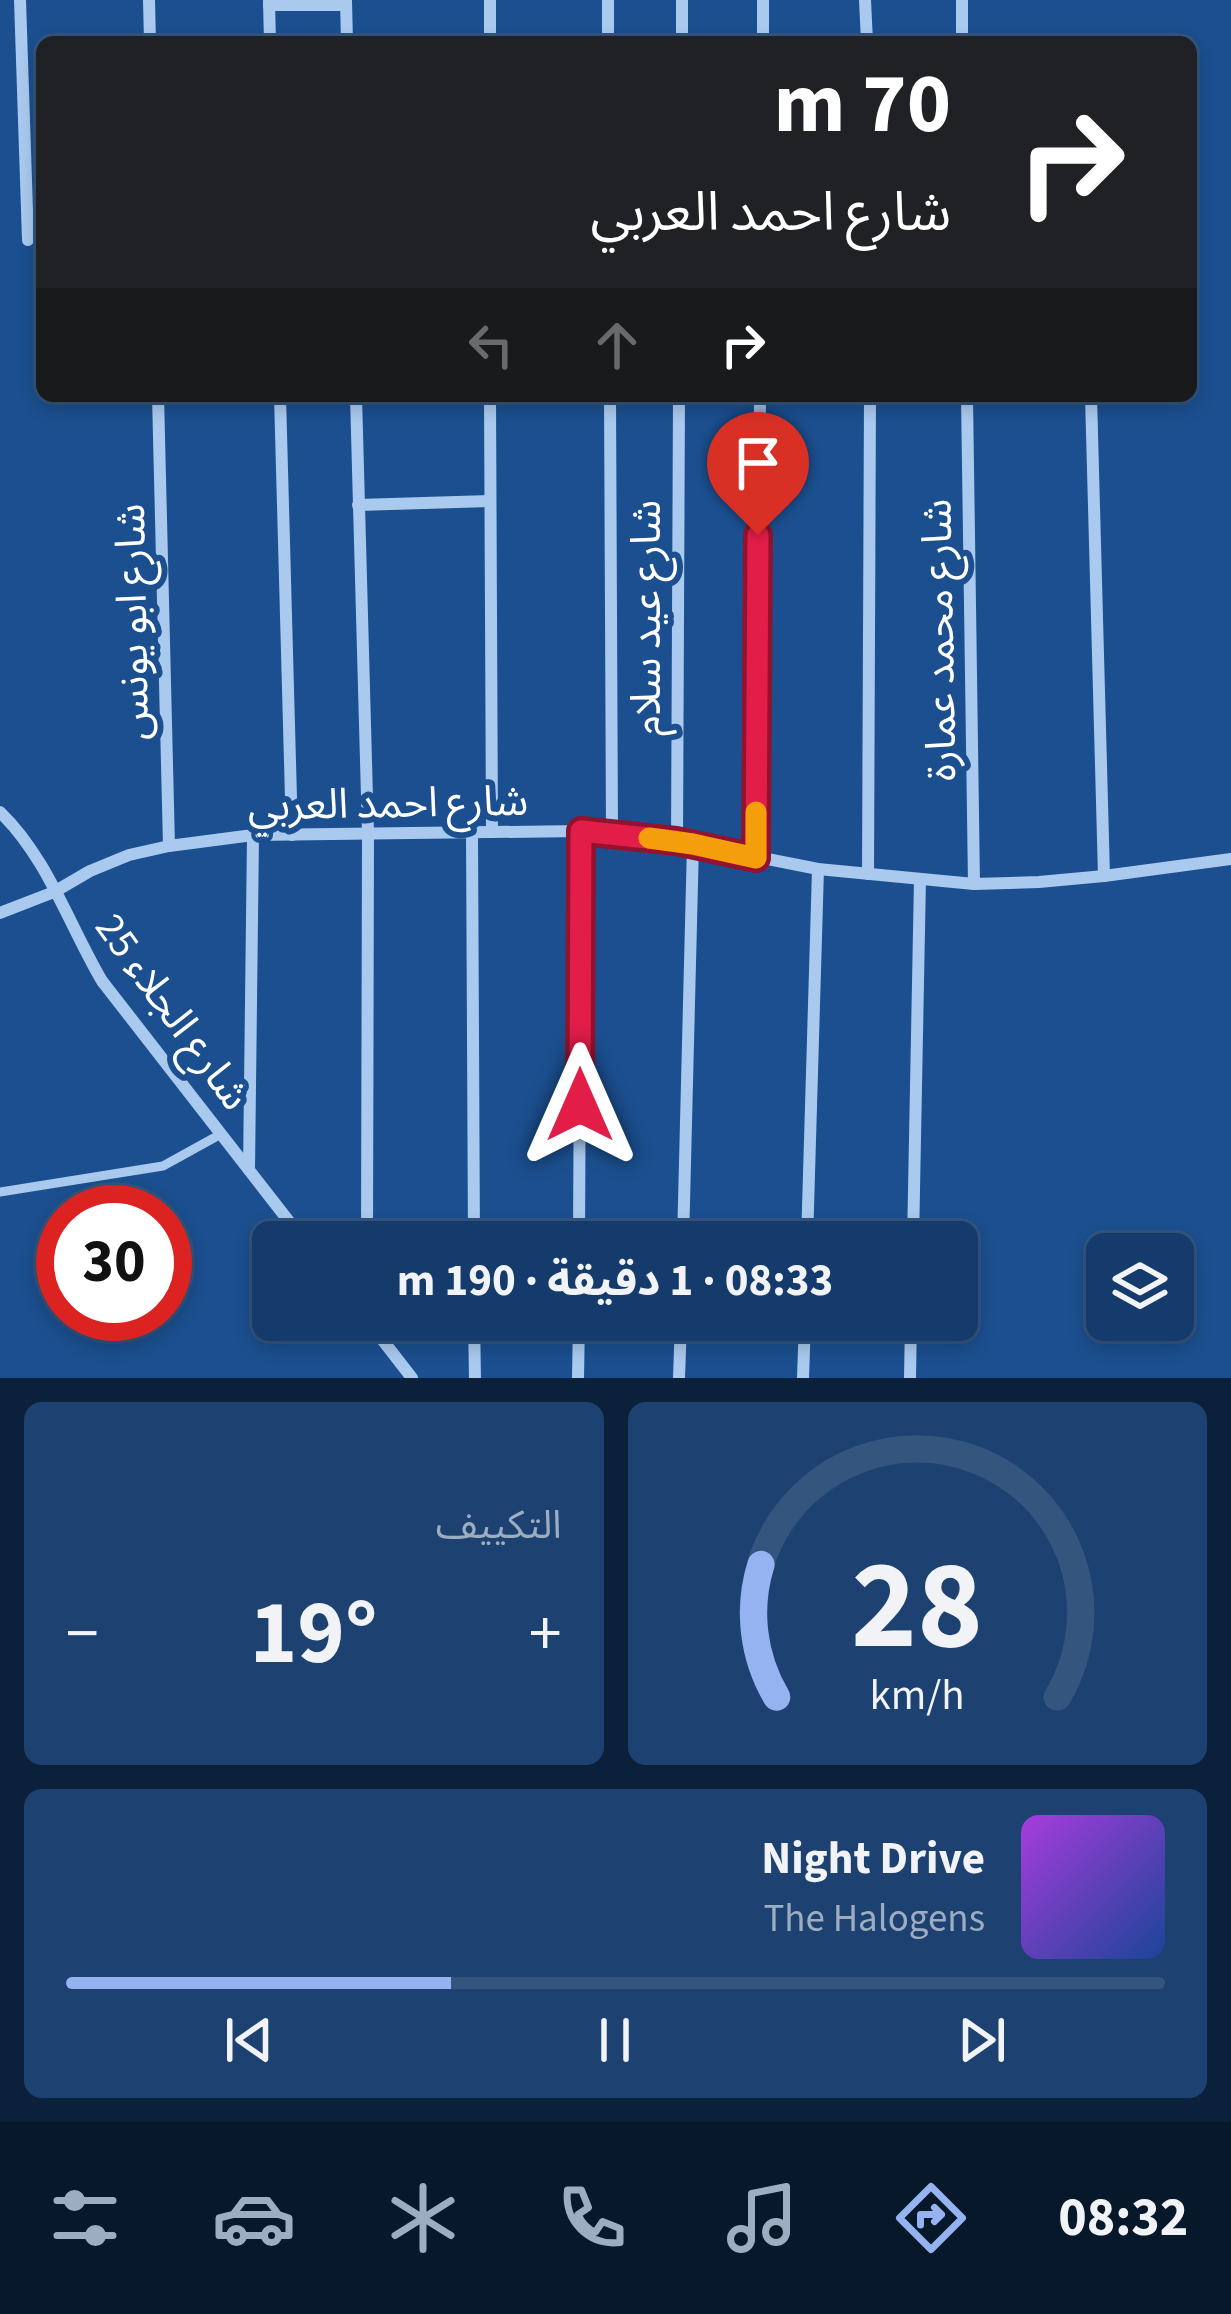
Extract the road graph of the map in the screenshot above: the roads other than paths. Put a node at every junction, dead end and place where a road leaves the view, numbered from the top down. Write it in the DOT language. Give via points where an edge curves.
graph roads {
  1 [pos="20,0"];
  2 [pos="148,0"];
  3 [pos="490,0"];
  4 [pos="608,0"];
  5 [pos="682,0"];
  6 [pos="763,0"];
  7 [pos="865,0"];
  8 [pos="962,0"];
  9 [pos="346,2"];
  10 [pos="269,3"];
  11 [pos="149,36"];
  12 [pos="270,36"];
  13 [pos="347,36"];
  14 [pos="490,36"];
  15 [pos="608,36"];
  16 [pos="682,36"];
  17 [pos="763,36"];
  18 [pos="867,36"];
  19 [pos="962,36"];
  20 [pos="28,240"];
  21 [pos="158,402"];
  22 [pos="280,402"];
  23 [pos="356,402"];
  24 [pos="490,402"];
  25 [pos="610,402"];
  26 [pos="680,402"];
  27 [pos="760,402"];
  28 [pos="870,402"];
  29 [pos="967,402"];
  30 [pos="1091,402"];
  31 [pos="490,501"];
  32 [pos="358,505"];
  33 [pos="3,818"];
  34 [pos="581,831"];
  35 [pos="472,832"];
  36 [pos="492,832"];
  37 [pos="612,833"];
  38 [pos="368,834"];
  39 [pos="253,835"];
  40 [pos="292,835"];
  41 [pos="676,841"];
  42 [pos="693,844"];
  43 [pos="169,846"];
  44 [pos="756,858"];
  45 [pos="1231,860"];
  46 [pos="818,868"];
  47 [pos="868,874"];
  48 [pos="1104,876"];
  49 [pos="920,879"];
  50 [pos="974,884"];
  51 [pos="54,892"];
  52 [pos="0,913"];
  53 [pos="221,1134"];
  54 [pos="249,1172"];
  55 [pos="0,1192"];
  56 [pos="288,1221"];
  57 [pos="367,1221"];
  58 [pos="474,1221"];
  59 [pos="579,1221"];
  60 [pos="684,1221"];
  61 [pos="808,1221"];
  62 [pos="913,1221"];
  63 [pos="384,1341"];
  64 [pos="475,1341"];
  65 [pos="579,1341"];
  66 [pos="680,1341"];
  67 [pos="804,1341"];
  68 [pos="911,1341"];
  69 [pos="412,1378"];
  70 [pos="475,1378"];
  71 [pos="578,1378"];
  72 [pos="679,1378"];
  73 [pos="803,1378"];
  74 [pos="910,1378"];
  1 -- 20 [label="street"];
  2 -- 11 [label="street"];
  3 -- 14 [label="street"];
  4 -- 15 [label="street"];
  5 -- 16 [label="street"];
  6 -- 17 [label="street"];
  7 -- 18 [label="street"];
  8 -- 19 [label="street"];
  9 -- 10 [label="street"];
  9 -- 13 [label="street"];
  10 -- 12 [label="street"];
  21 -- 43 [label="street, شارع ابو يونس"];
  22 -- 40 [label="street"];
  23 -- 32 [label="street"];
  24 -- 31 [label="street"];
  25 -- 37 [label="street"];
  26 -- 41 [label="street, شارع عيد سلام"];
  27 -- 44 [label="street"];
  28 -- 47 [label="street"];
  29 -- 50 [label="street, شارع محمد عمارة"];
  30 -- 48 [label="street"];
  31 -- 32 [label="street"];
  31 -- 36 [label="street"];
  32 -- 38 [label="street"];
  33 -- 51 [label="street, شارع الجلاء 25" via="33,850"];
  34 -- 36 [label="street, شارع احمد العربي"];
  34 -- 37 [label="street, شارع احمد العربي"];
  34 -- 59 [label="street"];
  35 -- 36 [label="street, شارع احمد العربي"];
  35 -- 38 [label="street, شارع احمد العربي"];
  35 -- 58 [label="street"];
  37 -- 41 [label="street, شارع احمد العربي"];
  38 -- 40 [label="street, شارع احمد العربي"];
  38 -- 57 [label="street"];
  39 -- 40 [label="street, شارع احمد العربي"];
  39 -- 43 [label="street, شارع احمد العربي"];
  39 -- 54 [label="street"];
  41 -- 42 [label="street, شارع احمد العربي"];
  42 -- 44 [label="street, شارع احمد العربي"];
  42 -- 60 [label="street"];
  43 -- 51 [label="street, شارع احمد العربي" via="129,855"];
  44 -- 46 [label="street, شارع احمد العربي"];
  45 -- 48 [label="street, شارع احمد العربي"];
  46 -- 47 [label="street, شارع احمد العربي"];
  46 -- 61 [label="street"];
  47 -- 49 [label="street, شارع احمد العربي"];
  48 -- 50 [label="street, شارع احمد العربي"];
  49 -- 50 [label="street, شارع احمد العربي"];
  49 -- 62 [label="street"];
  51 -- 52 [label="street, شارع احمد العربي"];
  51 -- 53 [label="street, شارع الجلاء 25" via="101,981"];
  53 -- 54 [label="street, شارع الجلاء 25"];
  53 -- 55 [label="lane" via="150,1169"];
  54 -- 56 [label="street, شارع الجلاء 25"];
  63 -- 69 [label="street"];
  64 -- 70 [label="street"];
  65 -- 71 [label="street"];
  66 -- 72 [label="street"];
  67 -- 73 [label="street"];
  68 -- 74 [label="street"];
}
